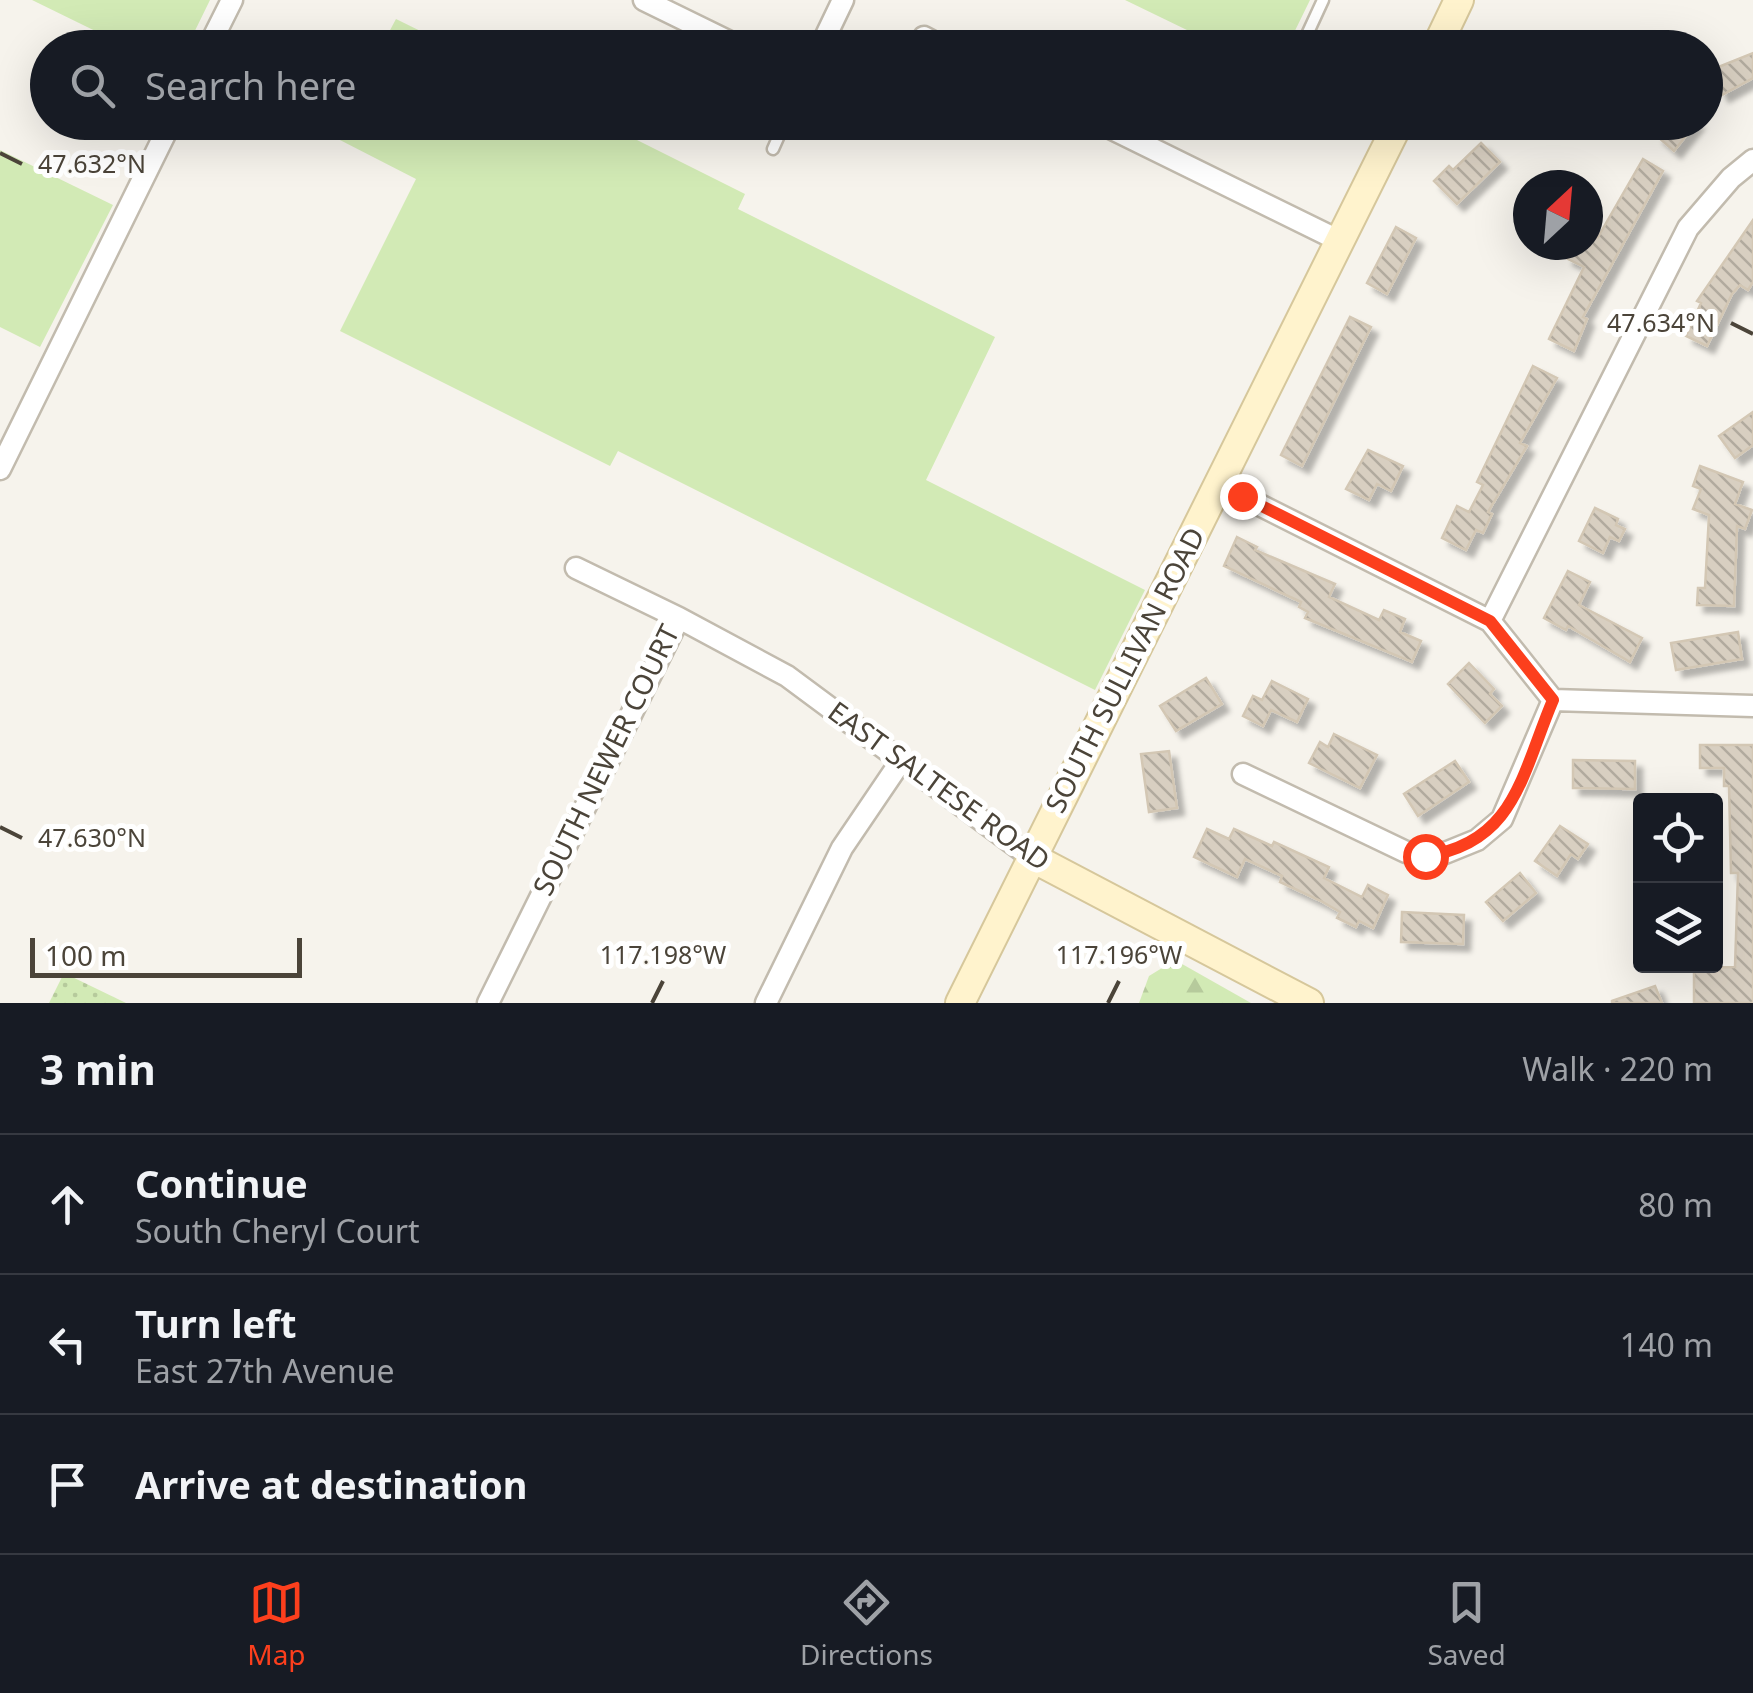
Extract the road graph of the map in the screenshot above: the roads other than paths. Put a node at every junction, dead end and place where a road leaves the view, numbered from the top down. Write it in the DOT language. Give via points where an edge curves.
graph roads {
  1 [pos="232,0"];
  2 [pos="644,0"];
  3 [pos="843,0"];
  4 [pos="1323,0"];
  5 [pos="1459,0"];
  6 [pos="217,30"];
  7 [pos="705,30"];
  8 [pos="829,30"];
  9 [pos="1310,30"];
  10 [pos="1445,30"];
  11 [pos="162,140"];
  12 [pos="777,140"];
  13 [pos="1135,140"];
  14 [pos="1389,140"];
  15 [pos="773,149"];
  16 [pos="1753,160"];
  17 [pos="1340,241"];
  18 [pos="0,469"];
  19 [pos="1218,484"];
  20 [pos="576,568"];
  21 [pos="679,618"];
  22 [pos="1490,621"];
  23 [pos="1553,700"];
  24 [pos="1753,706"];
  25 [pos="901,761"];
  26 [pos="1242,774"];
  27 [pos="1031,857"];
  28 [pos="488,1003"];
  29 [pos="766,1003"];
  30 [pos="960,1003"];
  31 [pos="1310,1003"];
  1 -- 6 [label="street"];
  2 -- 7 [label="street"];
  3 -- 8 [label="street"];
  4 -- 9 [label="lane"];
  5 -- 10 [label="main road"];
  11 -- 18 [label="street"];
  12 -- 15 [label="lane"];
  13 -- 17 [label="street"];
  14 -- 17 [label="main road, SOUTH SULLIVAN ROAD"];
  16 -- 22 [label="street" via="1706,204 1681,241"];
  17 -- 19 [label="main road, SOUTH SULLIVAN ROAD"];
  19 -- 22 [label="street"];
  19 -- 27 [label="main road, SOUTH SULLIVAN ROAD"];
  20 -- 21 [label="street, SOUTH NEWER COURT"];
  21 -- 25 [label="street, EAST SALTESE ROAD" via="787,676"];
  21 -- 28 [label="street, SOUTH NEWER COURT"];
  22 -- 23 [label="street"];
  23 -- 24 [label="street"];
  23 -- 26 [label="street" via="1502,819 1477,840 1444,853 1406,852"];
  25 -- 27 [label="street, EAST SALTESE ROAD"];
  25 -- 29 [label="street" via="842,848"];
  27 -- 30 [label="main road, SOUTH SULLIVAN ROAD"];
  27 -- 31 [label="main road, EAST SALTESE ROAD"];
}
